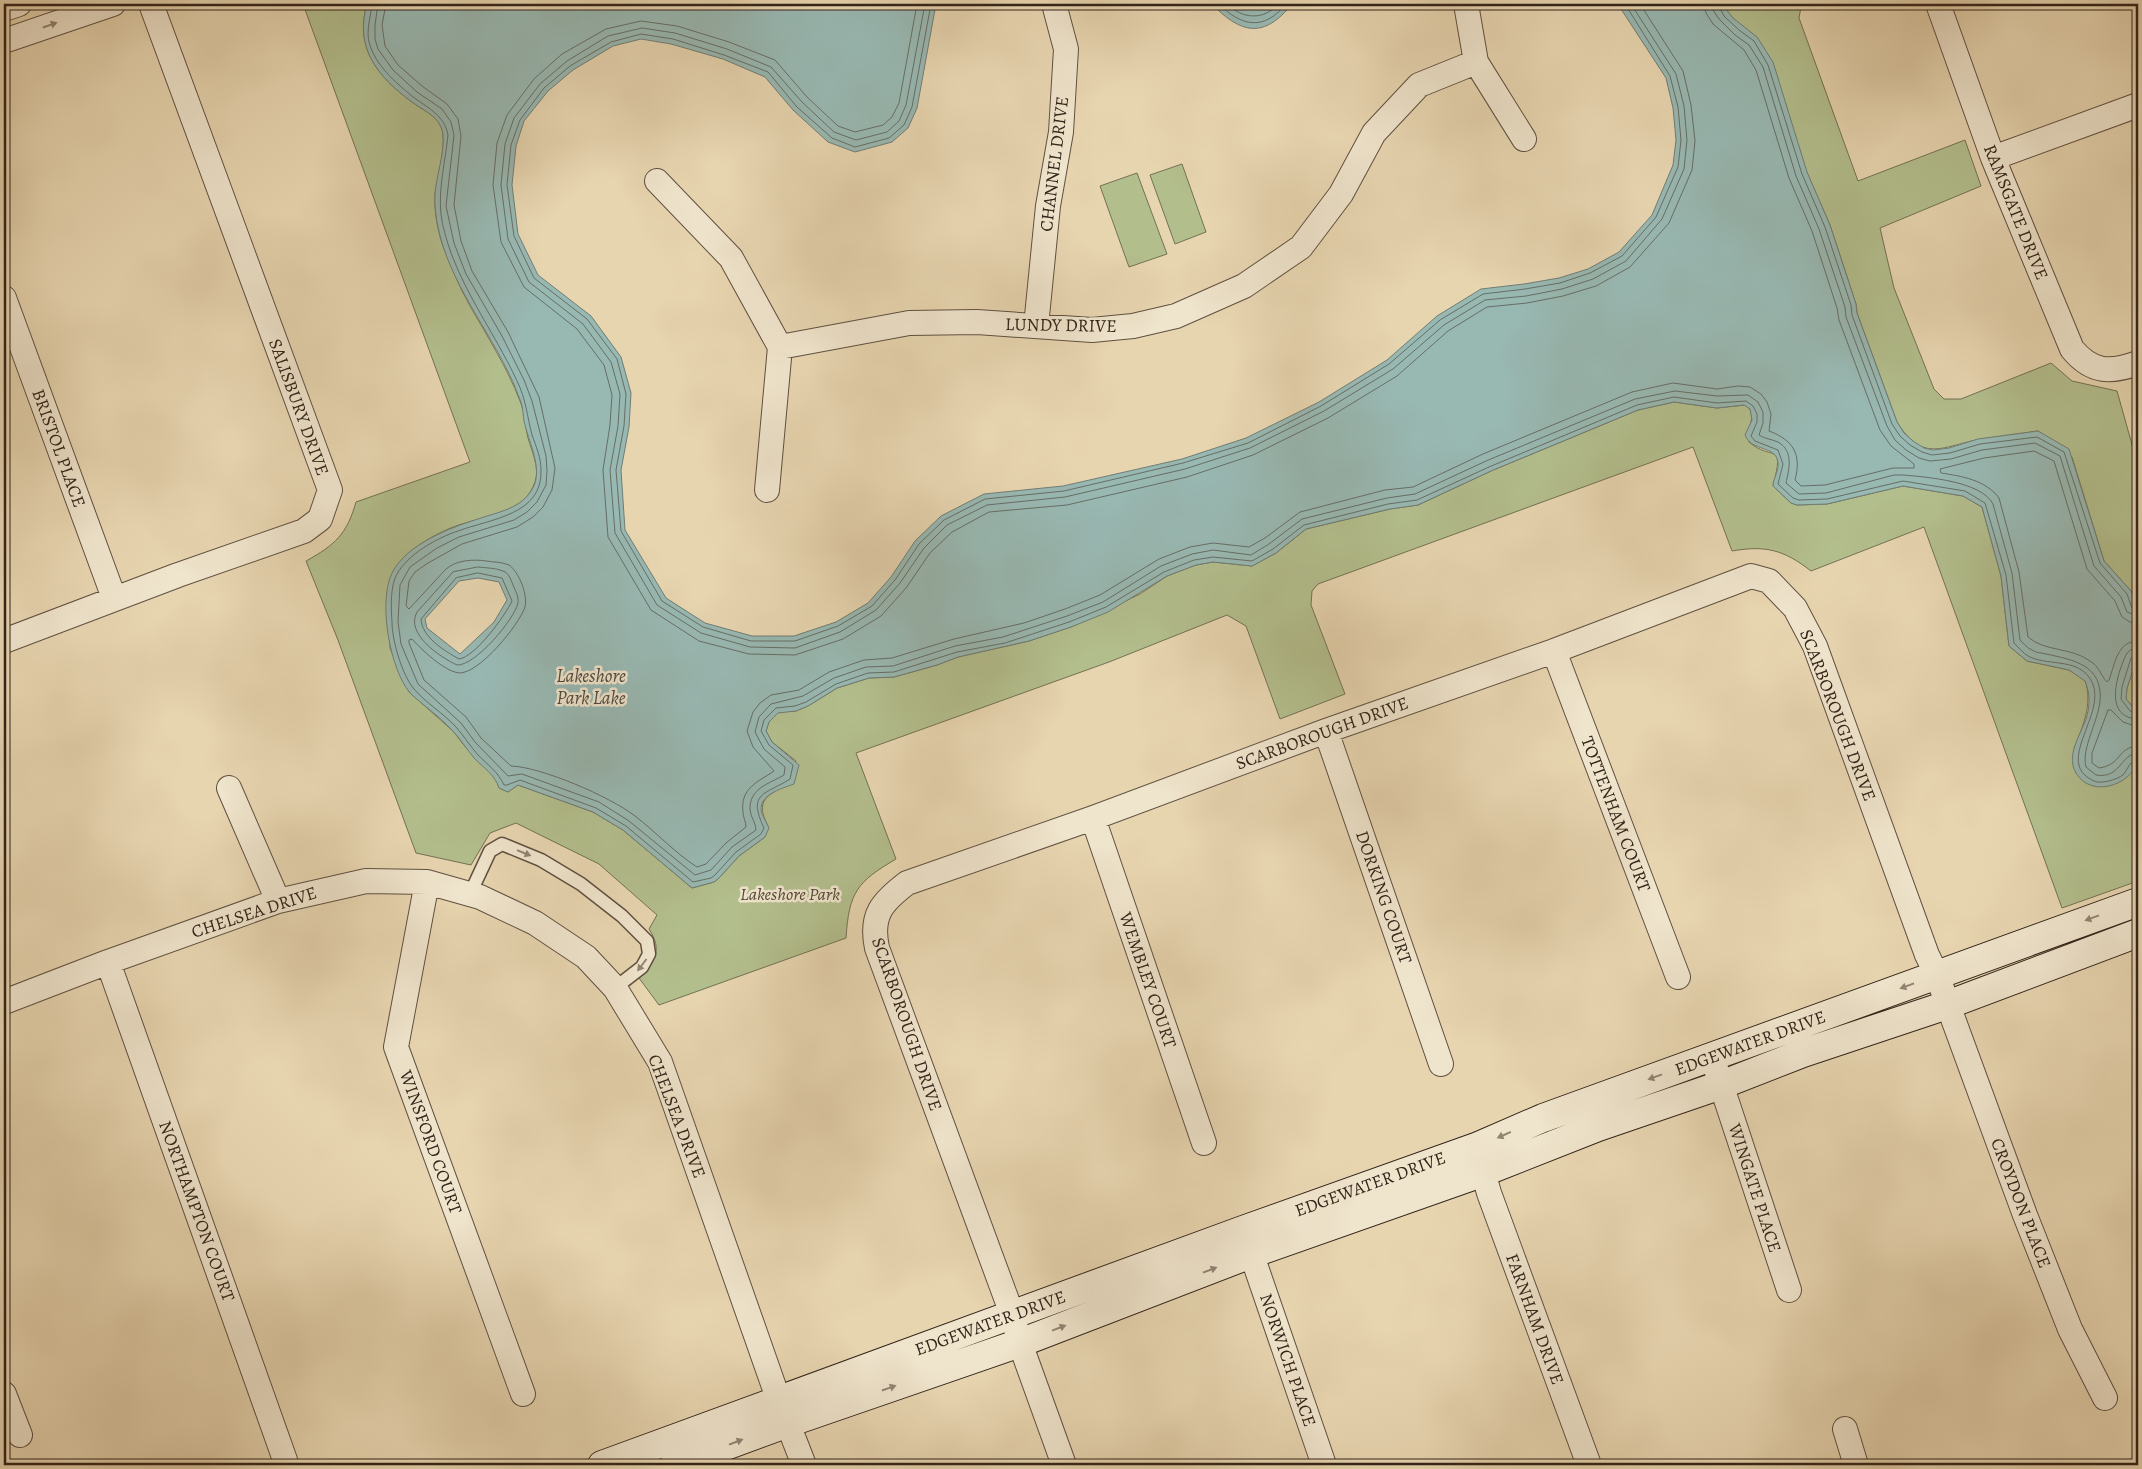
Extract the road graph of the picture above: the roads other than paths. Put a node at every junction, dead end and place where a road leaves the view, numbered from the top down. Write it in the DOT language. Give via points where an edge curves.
graph roads {
  1 [pos="19,4"];
  2 [pos="112,4"];
  3 [pos="151,4"];
  4 [pos="1054,4"];
  5 [pos="1466,4"];
  6 [pos="1938,4"];
  7 [pos="4,9"];
  8 [pos="4,41"];
  9 [pos="1476,62"];
  10 [pos="2138,105"];
  11 [pos="1524,139"];
  12 [pos="1993,158"];
  13 [pos="657,181"];
  14 [pos="4,298"];
  15 [pos="1036,326"];
  16 [pos="780,347"];
  17 [pos="2138,363"];
  18 [pos="767,490"];
  19 [pos="114,598"];
  20 [pos="4,641"];
  21 [pos="1554,651"];
  22 [pos="1326,731"];
  23 [pos="229,788"];
  24 [pos="1092,818"];
  25 [pos="427,882"];
  26 [pos="470,894"];
  27 [pos="278,901"];
  28 [pos="2138,902"];
  29 [pos="2138,933"];
  30 [pos="108,962"];
  31 [pos="1936,975"];
  32 [pos="1678,977"];
  33 [pos="615,988"];
  34 [pos="4,1002"];
  35 [pos="1947,1005"];
  36 [pos="1712,1056"];
  37 [pos="1441,1064"];
  38 [pos="1721,1085"];
  39 [pos="1204,1143"];
  40 [pos="1480,1160"];
  41 [pos="1247,1242"];
  42 [pos="1789,1290"];
  43 [pos="1012,1314"];
  44 [pos="1020,1343"];
  45 [pos="4,1394"];
  46 [pos="524,1394"];
  47 [pos="2105,1398"];
  48 [pos="783,1412"];
  49 [pos="1845,1429"];
  50 [pos="20,1435"];
  51 [pos="285,1460"];
  52 [pos="602,1465"];
  53 [pos="674,1465"];
  54 [pos="804,1465"];
  55 [pos="1064,1465"];
  56 [pos="1324,1465"];
  57 [pos="1589,1465"];
  58 [pos="1856,1465"];
  1 -- 7 [label="street"];
  8 -- 2 [label="street, one-way"];
  3 -- 19 [label="street, SALISBURY DRIVE" via="330,490 320,519 304,531"];
  4 -- 15 [label="street, CHANNEL DRIVE" via="1066,49 1061,132 1048,206"];
  5 -- 9 [label="street"];
  6 -- 12 [label="street, RAMSGATE DRIVE"];
  9 -- 11 [label="street"];
  9 -- 15 [label="street, LUNDY DRIVE" via="1419,85 1374,134 1341,194 1301,247 1244,286 1176,316 1133,326 1092,330"];
  10 -- 12 [label="street"];
  12 -- 17 [label="street, RAMSGATE DRIVE" via="2072,349 2081,360 2102,369 2120,370"];
  13 -- 16 [label="street" via="731,258"];
  14 -- 19 [label="street, BRISTOL PLACE"];
  15 -- 16 [label="street, LUNDY DRIVE" via="977,322 909,323"];
  16 -- 18 [label="street"];
  19 -- 20 [label="street, SALISBURY DRIVE"];
  21 -- 22 [label="street, SCARBOROUGH DRIVE"];
  21 -- 31 [label="street, SCARBOROUGH DRIVE" via="1751,576 1769,580 1795,608 1816,646"];
  21 -- 32 [label="street, TOTTENHAM COURT"];
  22 -- 24 [label="street, SCARBOROUGH DRIVE"];
  22 -- 37 [label="street, DORKING COURT"];
  23 -- 27 [label="street"];
  24 -- 39 [label="street, WEMBLEY COURT"];
  24 -- 43 [label="street, SCARBOROUGH DRIVE" via="907,883 888,898 877,914 874,932 877,948"];
  25 -- 26 [label="street, CHELSEA DRIVE"];
  25 -- 27 [label="street, CHELSEA DRIVE" via="366,881"];
  25 -- 46 [label="street, WINSFORD COURT" via="396,1047"];
  26 -- 33 [label="street, CHELSEA DRIVE" via="535,922 586,957"];
  26 -- 33 [label="lane, one-way" via="490,852 502,844 542,860 581,884 647,940 649,954 642,968"];
  27 -- 30 [label="street, CHELSEA DRIVE"];
  28 -- 31 [label="street, EDGEWATER DRIVE, one-way"];
  29 -- 35 [label="street, EDGEWATER DRIVE"];
  30 -- 34 [label="street, CHELSEA DRIVE"];
  30 -- 51 [label="street, NORTHAMPTON COURT"];
  31 -- 35 [label="street, SCARBOROUGH DRIVE"];
  31 -- 36 [label="street, EDGEWATER DRIVE, one-way"];
  33 -- 48 [label="street, CHELSEA DRIVE" via="660,1062"];
  35 -- 38 [label="street, EDGEWATER DRIVE" via="1803,1053"];
  35 -- 47 [label="street, CROYDON PLACE" via="2070,1329"];
  36 -- 38 [label="street, WINGATE PLACE"];
  36 -- 40 [label="street, EDGEWATER DRIVE, one-way" via="1543,1118"];
  38 -- 40 [label="street, EDGEWATER DRIVE" via="1598,1127"];
  38 -- 42 [label="street, WINGATE PLACE"];
  40 -- 41 [label="street, EDGEWATER DRIVE"];
  40 -- 57 [label="street, FARNHAM DRIVE" via="1489,1193"];
  41 -- 43 [label="street, EDGEWATER DRIVE"];
  44 -- 41 [label="street, EDGEWATER DRIVE, one-way"];
  41 -- 56 [label="street, NORWICH PLACE"];
  43 -- 44 [label="street, SCARBOROUGH DRIVE"];
  43 -- 48 [label="street, EDGEWATER DRIVE"];
  48 -- 44 [label="street, EDGEWATER DRIVE, one-way"];
  44 -- 55 [label="street, SCARBOROUGH DRIVE"];
  45 -- 50 [label="street"];
  48 -- 52 [label="street, EDGEWATER DRIVE"];
  53 -- 48 [label="street, EDGEWATER DRIVE, one-way"];
  48 -- 54 [label="street, CHELSEA DRIVE"];
  49 -- 58 [label="street"];
}
